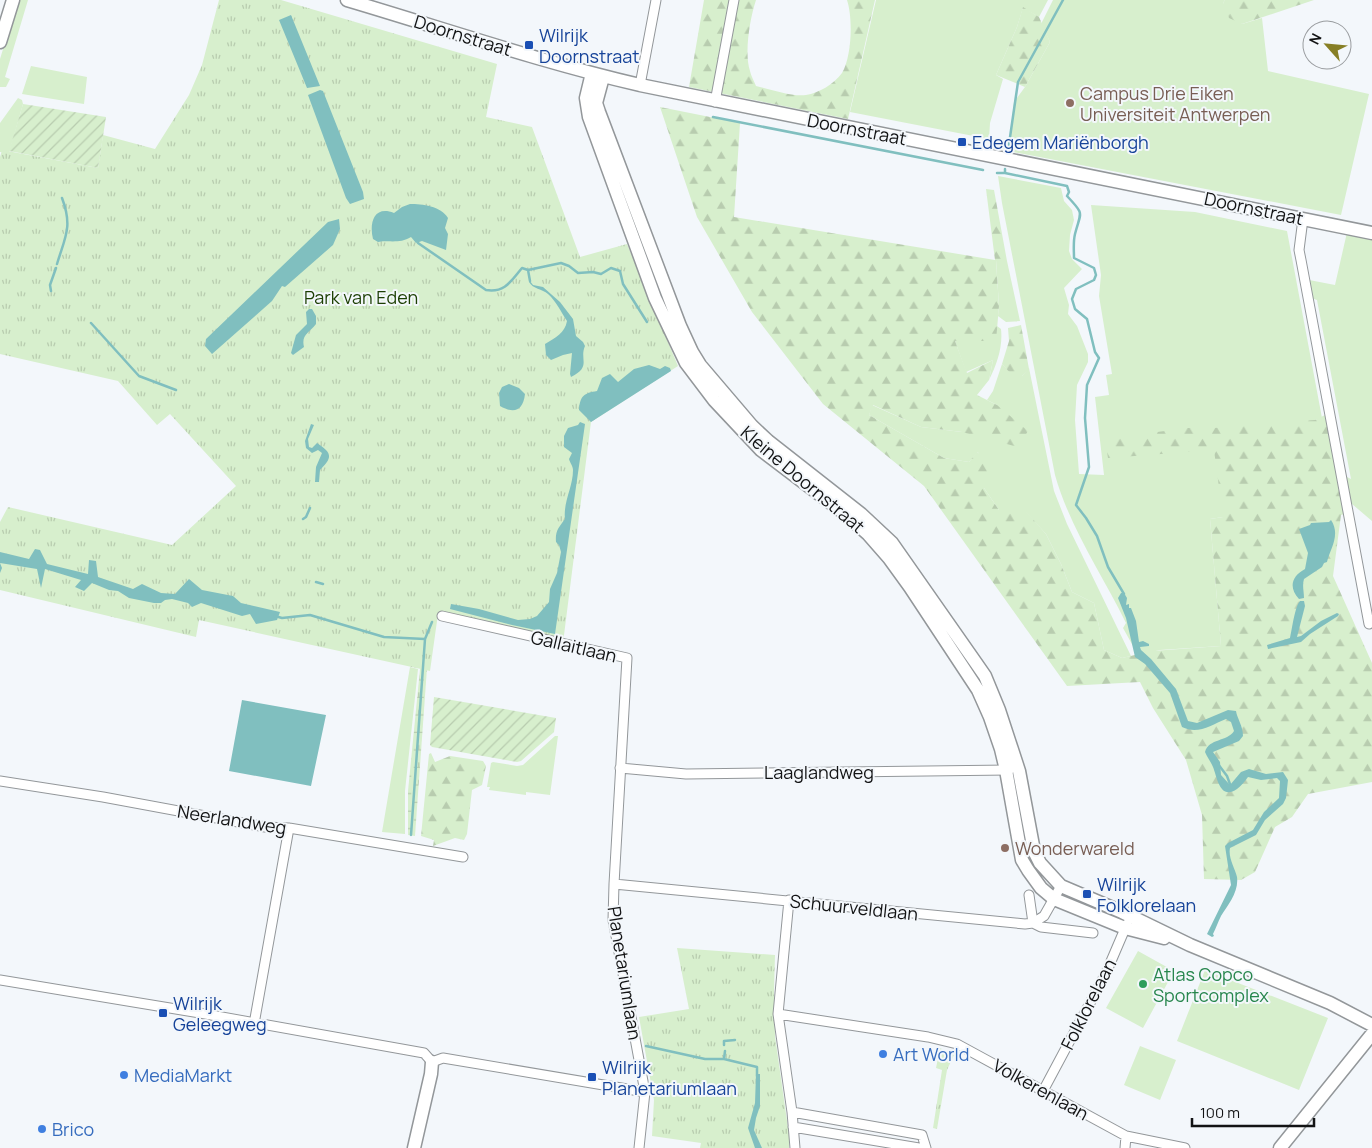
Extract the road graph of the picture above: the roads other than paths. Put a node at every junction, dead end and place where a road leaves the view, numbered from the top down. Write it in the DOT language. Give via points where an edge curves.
graph roads {
  1 [pos="13,0"];
  2 [pos="348,0"];
  3 [pos="656,0"];
  4 [pos="734,0"];
  5 [pos="0,42"];
  6 [pos="597,75"];
  7 [pos="640,86"];
  8 [pos="715,102"];
  9 [pos="1303,218"];
  10 [pos="1372,232"];
  11 [pos="442,616"];
  12 [pos="1369,624"];
  13 [pos="620,768"];
  14 [pos="1013,771"];
  15 [pos="0,781"];
  16 [pos="289,828"];
  17 [pos="463,858"];
  18 [pos="614,884"];
  19 [pos="1062,886"];
  20 [pos="1029,895"];
  21 [pos="1054,899"];
  22 [pos="789,900"];
  23 [pos="1128,922"];
  24 [pos="1033,923"];
  25 [pos="1094,932"];
  26 [pos="0,980"];
  27 [pos="778,1014"];
  28 [pos="254,1024"];
  29 [pos="1372,1025"];
  30 [pos="1372,1034"];
  31 [pos="432,1062"];
  32 [pos="1042,1091"];
  33 [pos="645,1092"];
  34 [pos="792,1112"];
  35 [pos="793,1127"];
  36 [pos="1126,1136"];
  37 [pos="414,1148"];
  38 [pos="639,1148"];
  39 [pos="795,1148"];
  40 [pos="920,1148"];
  41 [pos="926,1148"];
  42 [pos="1125,1148"];
  43 [pos="1184,1148"];
  44 [pos="1280,1148"];
  1 -- 5 [label="street"];
  2 -- 6 [label="street, Doornstraat"];
  3 -- 7 [label="street"];
  4 -- 8 [label="street"];
  6 -- 7 [label="street, Doornstraat"];
  6 -- 14 [label="street, Kleine Doornstraat" via="586,98 589,117 655,298 686,363 708,392 762,450 844,513 889,558 978,690 1001,734"];
  7 -- 8 [label="street, Doornstraat"];
  8 -- 9 [label="street, Doornstraat"];
  9 -- 10 [label="street, Doornstraat"];
  9 -- 12 [label="street" via="1300,260"];
  11 -- 13 [label="street, Gallaitlaan" via="627,658"];
  13 -- 14 [label="street, Laaglandweg" via="686,774"];
  13 -- 18 [label="street, Planetariumlaan"];
  14 -- 19 [label="street, Kleine Doornstraat" via="1034,851 1040,864"];
  14 -- 21 [label="street, Kleine Doornstraat" via="1022,860 1041,888"];
  15 -- 16 [label="street, Neerlandweg" via="265,827"];
  16 -- 17 [label="street, Neerlandweg"];
  16 -- 28 [label="street"];
  18 -- 22 [label="street, Schuurveldlaan"];
  18 -- 33 [label="street, Planetariumlaan" via="613,920"];
  19 -- 21 [label="street"];
  19 -- 23 [label="street, Kleine Doornstraat"];
  20 -- 24 [label="street"];
  21 -- 23 [label="street, Kleine Doornstraat"];
  21 -- 24 [label="street" via="1044,916"];
  22 -- 24 [label="street, Schuurveldlaan"];
  22 -- 27 [label="street"];
  23 -- 29 [label="street, Kleine Doornstraat" via="1330,1003"];
  23 -- 32 [label="street, Folklorelaan" via="1106,973"];
  24 -- 25 [label="street, Schuurveldlaan" via="1041,928"];
  26 -- 28 [label="street"];
  27 -- 32 [label="street, Volkerenlaan" via="928,1037 962,1046"];
  27 -- 34 [label="street"];
  28 -- 31 [label="street" via="424,1053"];
  30 -- 44 [label="street"];
  31 -- 33 [label="street" via="443,1058"];
  31 -- 37 [label="street"];
  32 -- 36 [label="street, Volkerenlaan"];
  33 -- 38 [label="street, Planetariumlaan"];
  34 -- 35 [label="street"];
  34 -- 41 [label="street" via="922,1135"];
  35 -- 39 [label="street"];
  35 -- 40 [label="street"];
  36 -- 42 [label="street"];
  36 -- 43 [label="street, Volkerenlaan"];
}
